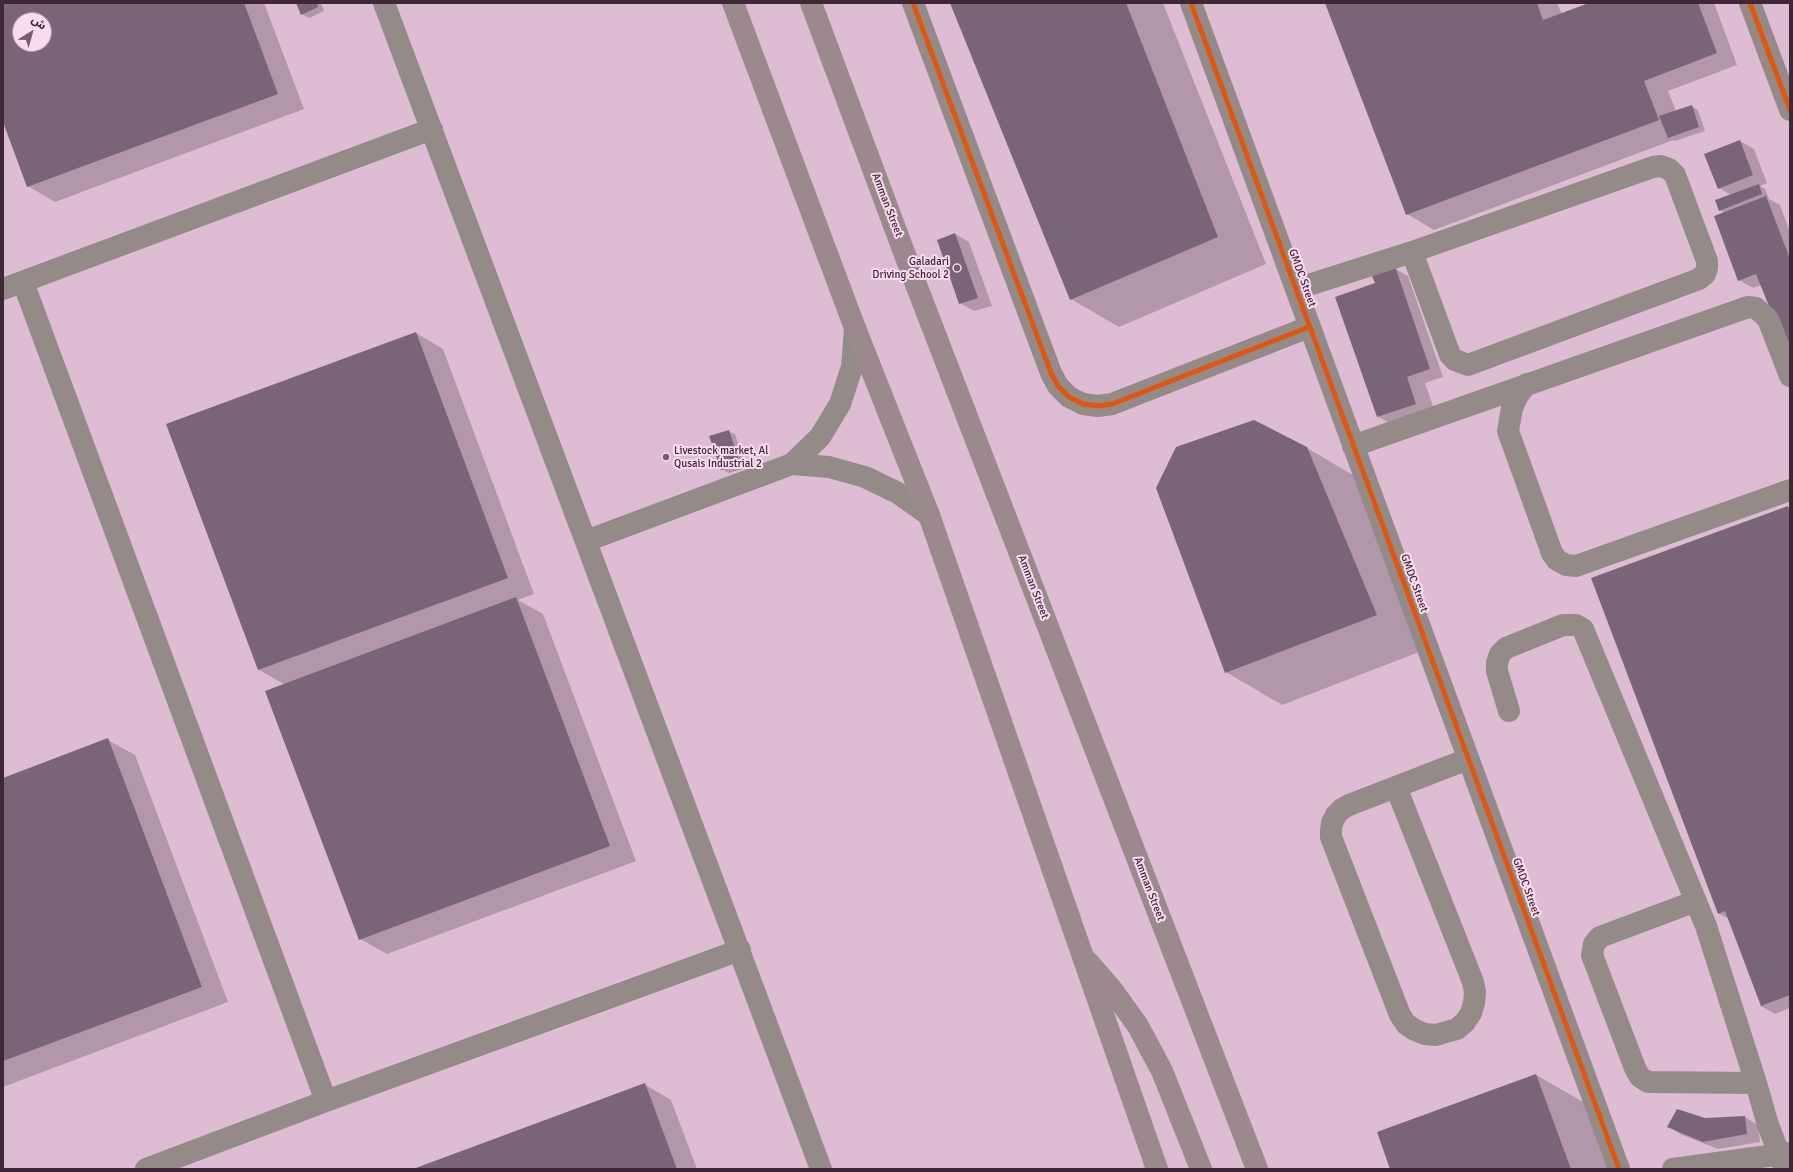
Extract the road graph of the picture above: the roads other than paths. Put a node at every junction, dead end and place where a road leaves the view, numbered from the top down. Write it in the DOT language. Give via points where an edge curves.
graph roads {
  1 [pos="384,3"];
  2 [pos="733,3"];
  3 [pos="811,3"];
  4 [pos="913,3"];
  5 [pos="1191,3"];
  6 [pos="1750,3"];
  7 [pos="1790,110"];
  8 [pos="432,129"];
  9 [pos="1412,252"];
  10 [pos="23,282"];
  11 [pos="3,289"];
  12 [pos="1296,289"];
  13 [pos="1309,327"];
  14 [pos="855,328"];
  15 [pos="1790,376"];
  16 [pos="1527,384"];
  17 [pos="1354,446"];
  18 [pos="792,464"];
  19 [pos="1790,490"];
  20 [pos="928,514"];
  21 [pos="586,541"];
  22 [pos="1509,711"];
  23 [pos="1468,759"];
  24 [pos="1396,787"];
  25 [pos="1696,901"];
  26 [pos="740,950"];
  27 [pos="1080,952"];
  28 [pos="1756,1083"];
  29 [pos="326,1101"];
  30 [pos="1785,1159"];
  31 [pos="146,1169"];
  32 [pos="822,1169"];
  33 [pos="1157,1169"];
  34 [pos="1201,1169"];
  35 [pos="1257,1169"];
  36 [pos="1619,1169"];
  37 [pos="1673,1169"];
  1 -- 8 [label="street"];
  2 -- 14 [label="main road"];
  3 -- 35 [label="main road, Amman Street" via="920,294"];
  4 -- 13 [label="street" via="1051,373 1058,386 1069,397 1083,404 1112,404"];
  5 -- 12 [label="street, GMDC Street"];
  6 -- 7 [label="street"];
  8 -- 10 [label="street"];
  8 -- 21 [label="street"];
  9 -- 9 [label="street" via="1661,166 1675,175 1707,261 1707,268 1705,274 1693,282 1468,365 1461,364 1450,355"];
  9 -- 12 [label="street"];
  10 -- 11 [label="street"];
  10 -- 29 [label="street"];
  12 -- 13 [label="street, GMDC Street"];
  13 -- 17 [label="street, GMDC Street"];
  14 -- 18 [label="street" via="852,366 840,404 820,437"];
  14 -- 20 [label="main road"];
  15 -- 16 [label="street" via="1768,318 1756,308 1748,307"];
  16 -- 17 [label="street"];
  16 -- 19 [label="street" via="1512,408 1508,431 1552,553 1557,560 1566,565 1576,566"];
  17 -- 23 [label="street, GMDC Street"];
  18 -- 20 [label="street" via="829,467 865,477 898,493"];
  18 -- 21 [label="street"];
  20 -- 27 [label="main road"];
  21 -- 26 [label="street"];
  22 -- 25 [label="street" via="1498,671 1500,654 1506,648 1563,624 1576,625 1583,629"];
  23 -- 24 [label="street"];
  23 -- 36 [label="street, GMDC Street"];
  24 -- 24 [label="street" via="1342,809 1332,822 1331,837 1400,1015 1406,1024 1415,1030 1436,1035 1457,1029 1465,1022 1471,1013 1475,992"];
  25 -- 28 [label="street"];
  25 -- 28 [label="street" via="1600,937 1594,944 1592,955 1640,1077 1648,1082"];
  26 -- 29 [label="street"];
  26 -- 32 [label="street"];
  27 -- 33 [label="main road"];
  27 -- 34 [label="main road" via="1138,1026 1162,1071"];
  28 -- 30 [label="street" via="1768,1125"];
  29 -- 31 [label="street"];
  30 -- 37 [label="street"];
}
